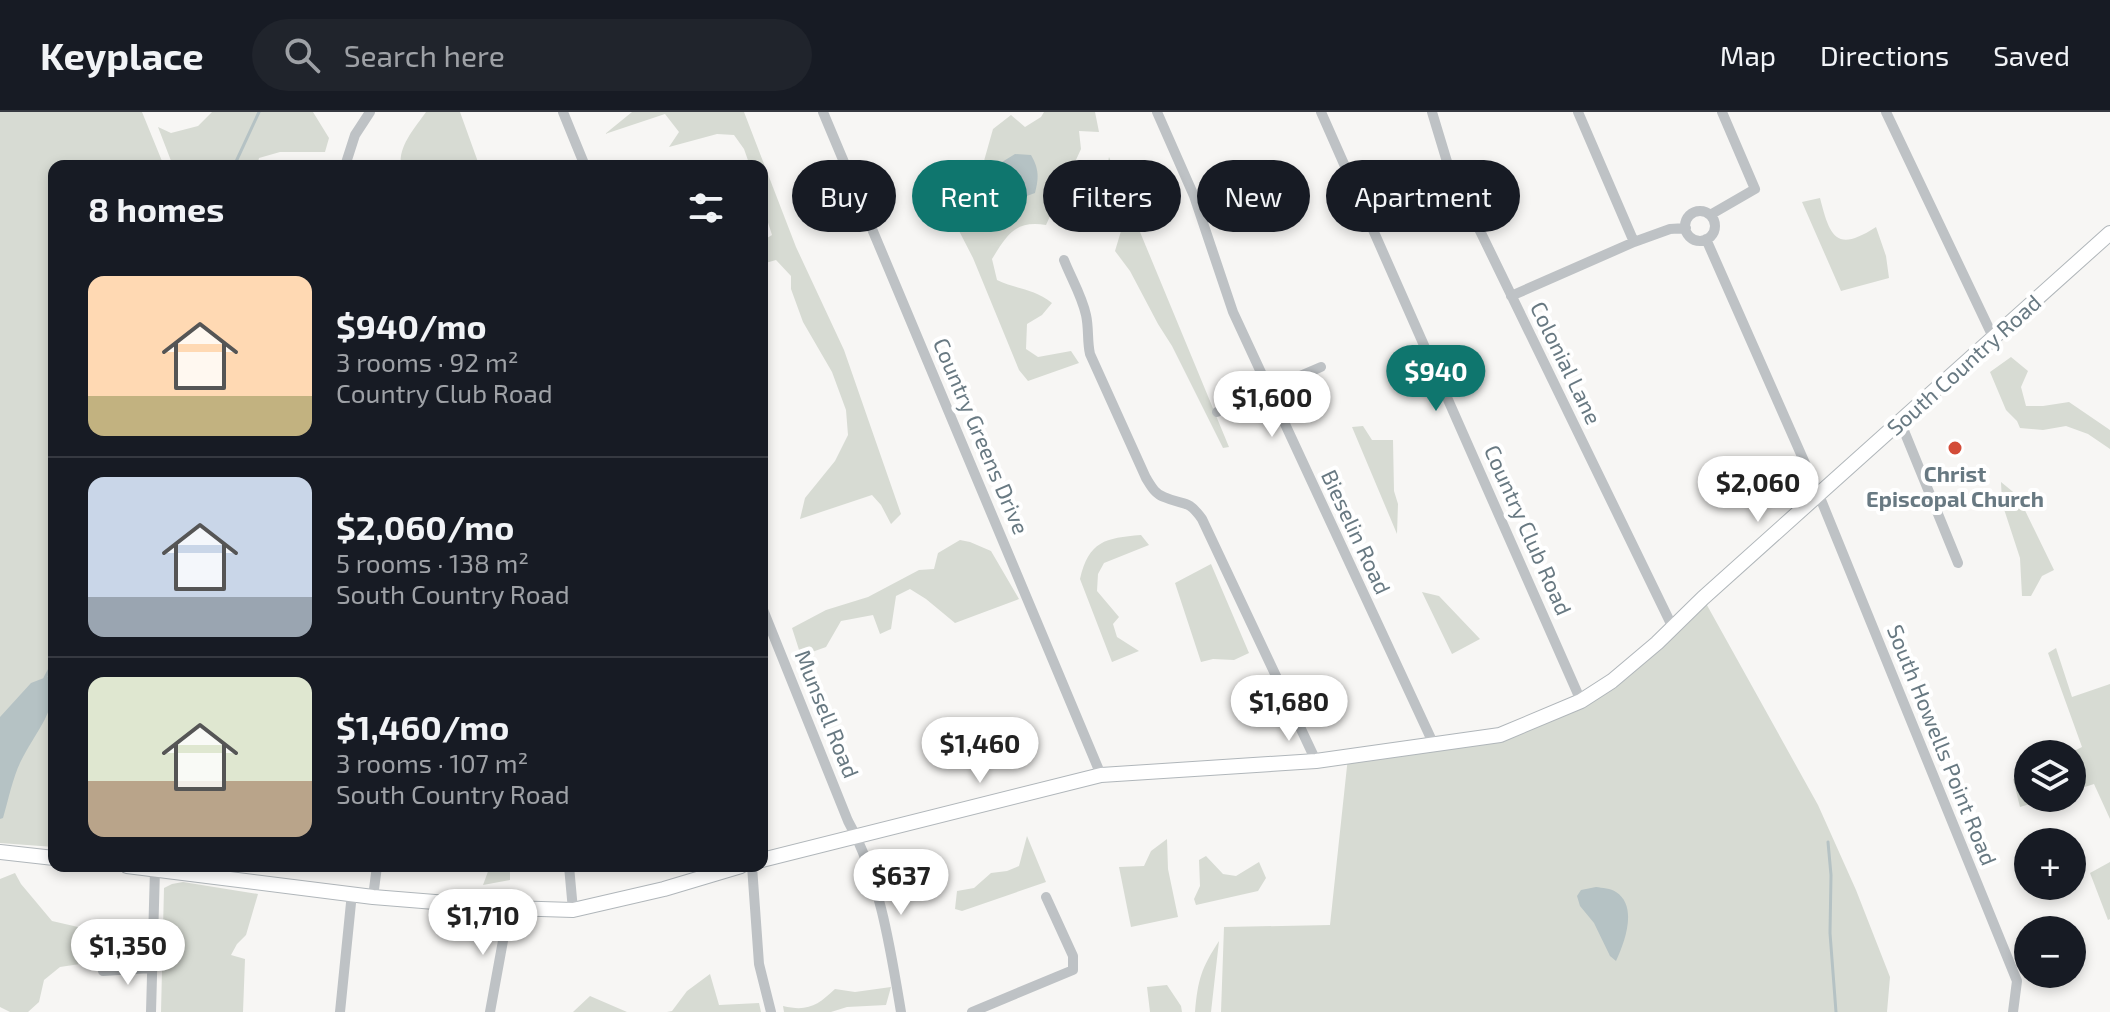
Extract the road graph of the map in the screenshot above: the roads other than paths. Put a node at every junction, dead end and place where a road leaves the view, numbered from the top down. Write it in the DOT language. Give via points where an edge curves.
graph roads {
  1 [pos="370,112"];
  2 [pos="563,112"];
  3 [pos="823,112"];
  4 [pos="1157,112"];
  5 [pos="1321,112"];
  6 [pos="1432,112"];
  7 [pos="1578,112"];
  8 [pos="1722,112"];
  9 [pos="1886,112"];
  10 [pos="347,160"];
  11 [pos="583,160"];
  12 [pos="1710,215"];
  13 [pos="1686,228"];
  14 [pos="2110,233"];
  15 [pos="1706,239"];
  16 [pos="1634,242"];
  17 [pos="1064,260"];
  18 [pos="1511,296"];
  19 [pos="1994,339"];
  20 [pos="1321,367"];
  21 [pos="1268,390"];
  22 [pos="1217,412"];
  23 [pos="1900,421"];
  24 [pos="1819,495"];
  25 [pos="1958,563"];
  26 [pos="768,622"];
  27 [pos="1673,628"];
  28 [pos="1581,701"];
  29 [pos="1434,745"];
  30 [pos="1316,761"];
  31 [pos="1101,775"];
  32 [pos="856,835"];
  33 [pos="0,852"];
  34 [pos="48,857"];
  35 [pos="768,858"];
  36 [pos="155,872"];
  37 [pos="180,872"];
  38 [pos="376,872"];
  39 [pos="570,872"];
  40 [pos="721,872"];
  41 [pos="752,872"];
  42 [pos="352,893"];
  43 [pos="373,897"];
  44 [pos="1046,897"];
  45 [pos="509,908"];
  46 [pos="573,910"];
  47 [pos="151,968"];
  48 [pos="103,971"];
  49 [pos="151,1012"];
  50 [pos="340,1012"];
  51 [pos="490,1012"];
  52 [pos="771,1012"];
  53 [pos="901,1012"];
  54 [pos="972,1012"];
  55 [pos="2013,1012"];
  1 -- 10 [label="street"];
  2 -- 11 [label="street"];
  3 -- 31 [label="street, Country Greens Drive"];
  4 -- 21 [label="street, Bieselin Road"];
  5 -- 28 [label="street, Country Club Road"];
  6 -- 18 [label="street, Colonial Lane" via="1448,165"];
  7 -- 16 [label="street"];
  8 -- 12 [label="street" via="1755,189"];
  9 -- 19 [label="street"];
  12 -- 13 [label="street" via="1692,213"];
  12 -- 15 [label="street" via="1715,228"];
  13 -- 15 [label="street" via="1692,238"];
  13 -- 16 [label="street"];
  14 -- 19 [label="main road, South Country Road"];
  15 -- 24 [label="street, South Howells Point Road"];
  16 -- 18 [label="street"];
  17 -- 30 [label="street" via="1087,319 1090,354 1146,478 1162,497 1184,502 1202,519"];
  18 -- 27 [label="street, Colonial Lane"];
  19 -- 23 [label="main road, South Country Road"];
  20 -- 21 [label="street"];
  21 -- 22 [label="street"];
  21 -- 29 [label="street, Bieselin Road"];
  23 -- 24 [label="main road, South Country Road"];
  23 -- 25 [label="street"];
  24 -- 27 [label="main road, South Country Road"];
  24 -- 55 [label="street, South Howells Point Road" via="2017,981"];
  26 -- 32 [label="street, Munsell Road"];
  27 -- 28 [label="main road, South Country Road"];
  28 -- 29 [label="main road, South Country Road" via="1500,735"];
  29 -- 30 [label="main road, South Country Road"];
  30 -- 31 [label="main road, South Country Road"];
  31 -- 32 [label="main road, South Country Road"];
  32 -- 35 [label="main road, South Country Road"];
  32 -- 53 [label="street, Munsell Road" via="888,934"];
  33 -- 34 [label="main road"];
  36 -- 47 [label="street"];
  37 -- 42 [label="main road"];
  38 -- 43 [label="street"];
  39 -- 46 [label="street"];
  40 -- 46 [label="main road"];
  41 -- 52 [label="street" via="759,964"];
  42 -- 43 [label="main road"];
  42 -- 50 [label="street"];
  43 -- 45 [label="main road"];
  44 -- 54 [label="street" via="1073,956 1073,970"];
  45 -- 46 [label="main road"];
  45 -- 51 [label="street"];
  47 -- 48 [label="street"];
  47 -- 49 [label="street"];
}
